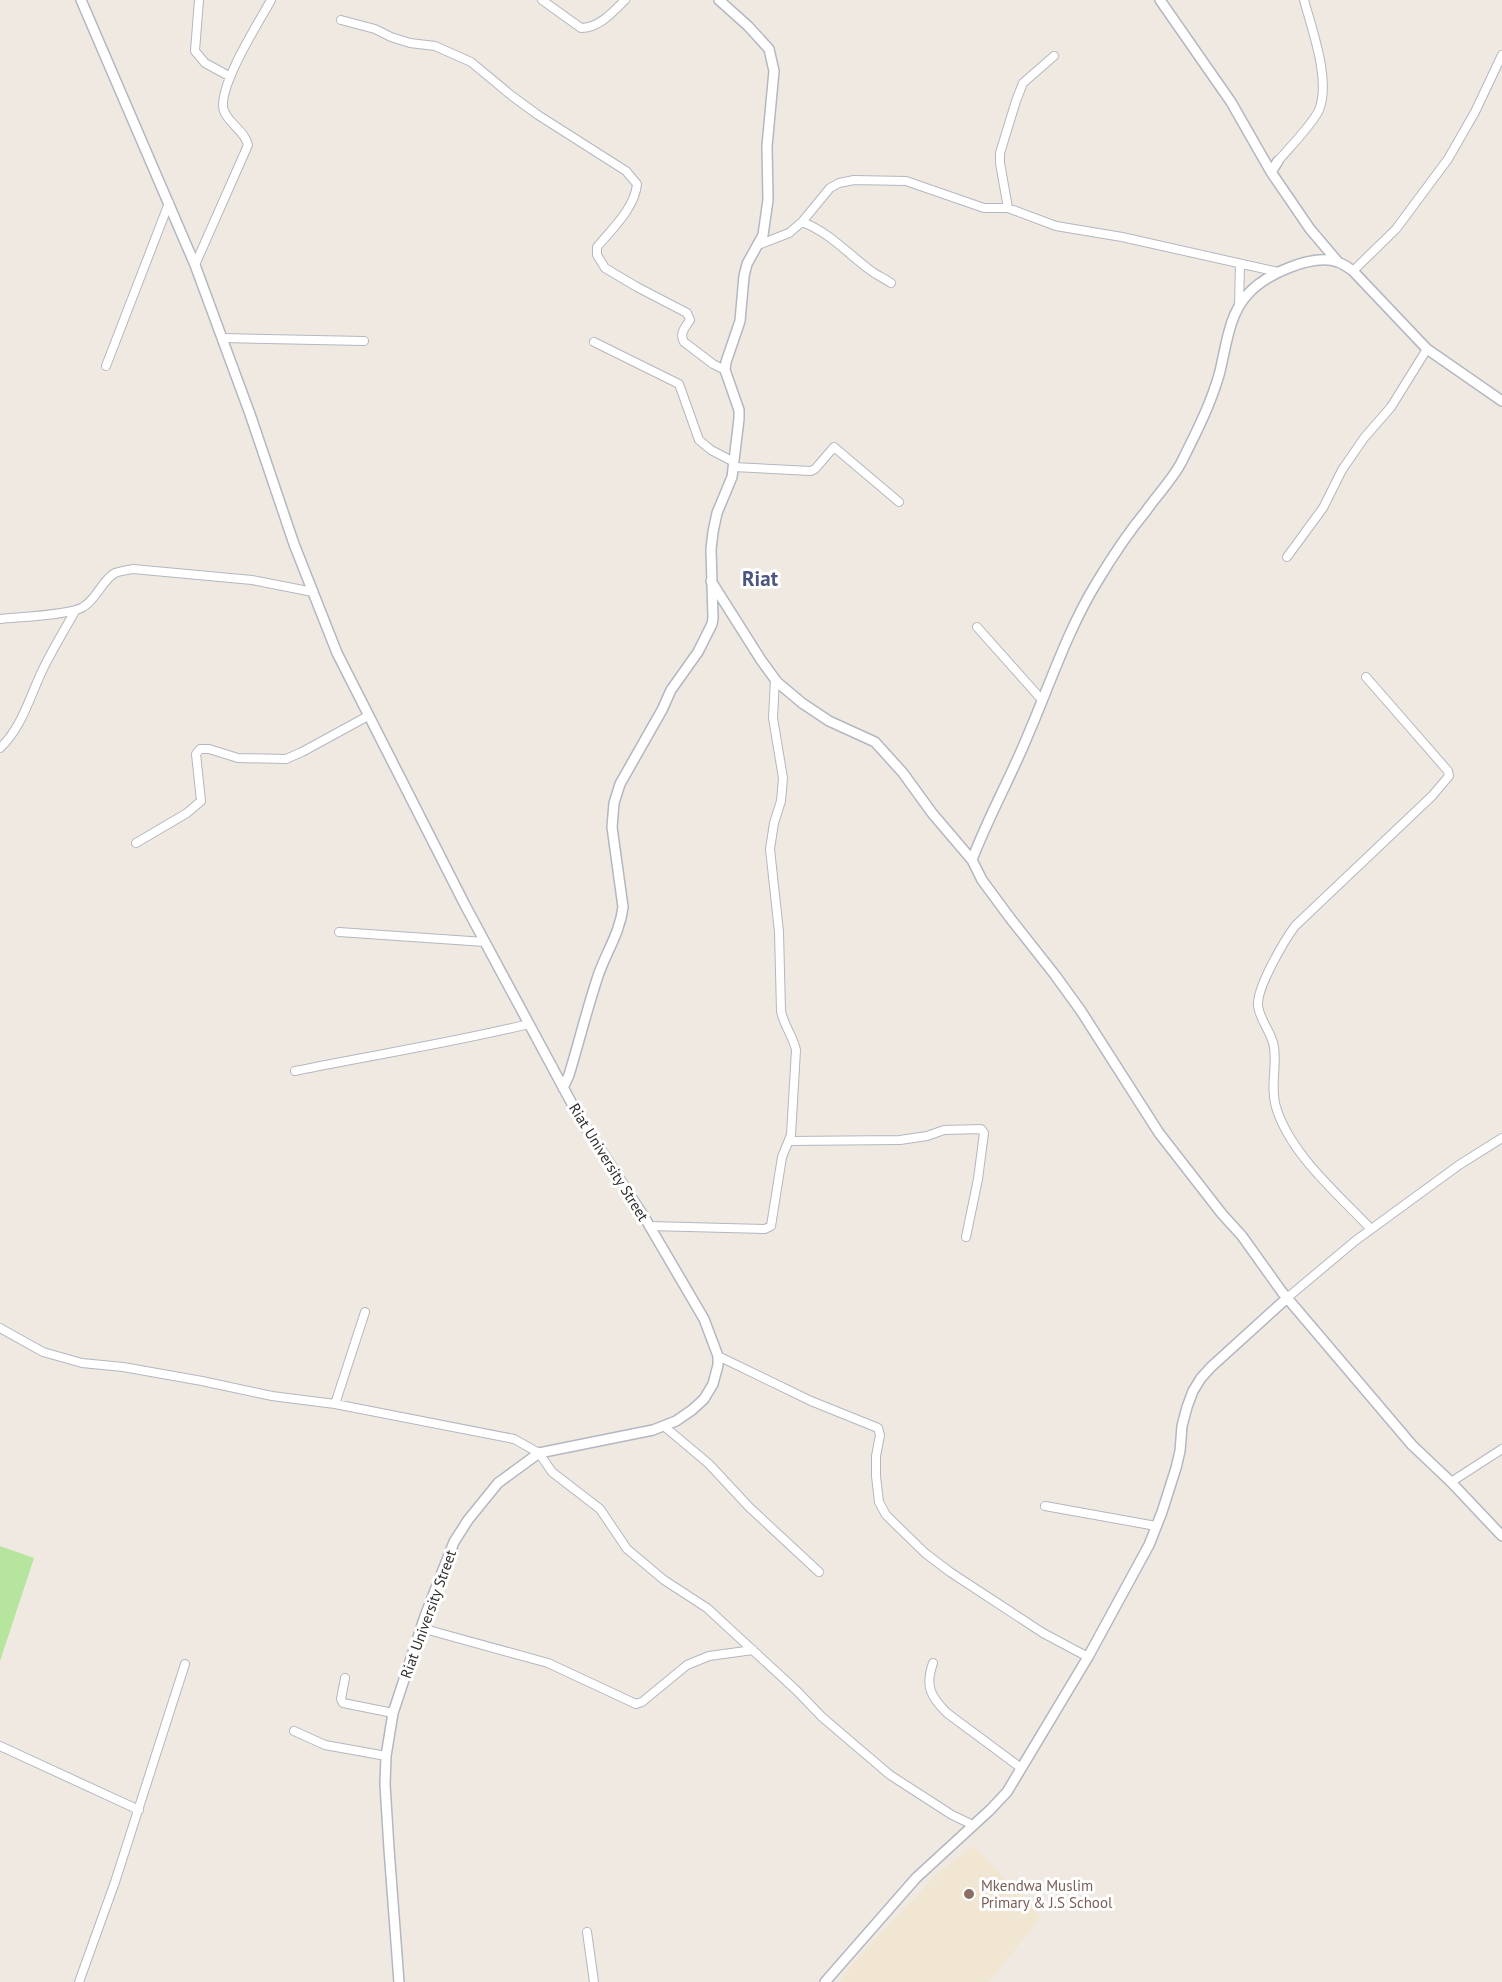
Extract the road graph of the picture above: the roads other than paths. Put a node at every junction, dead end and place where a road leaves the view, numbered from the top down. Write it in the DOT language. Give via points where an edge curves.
graph roads {
  1 [pos="81,0"];
  2 [pos="199,0"];
  3 [pos="271,0"];
  4 [pos="542,0"];
  5 [pos="625,0"];
  6 [pos="719,0"];
  7 [pos="1160,0"];
  8 [pos="1304,0"];
  9 [pos="341,20"];
  10 [pos="1502,55"];
  11 [pos="1054,56"];
  12 [pos="229,76"];
  13 [pos="1278,161"];
  14 [pos="1271,172"];
  15 [pos="169,202"];
  16 [pos="1008,208"];
  17 [pos="802,222"];
  18 [pos="758,245"];
  19 [pos="1338,262"];
  20 [pos="1240,264"];
  21 [pos="195,265"];
  22 [pos="1353,271"];
  23 [pos="1278,272"];
  24 [pos="891,283"];
  25 [pos="1239,307"];
  26 [pos="223,338"];
  27 [pos="364,341"];
  28 [pos="594,342"];
  29 [pos="1427,349"];
  30 [pos="106,366"];
  31 [pos="725,370"];
  32 [pos="1502,401"];
  33 [pos="734,465"];
  34 [pos="899,502"];
  35 [pos="1287,557"];
  36 [pos="711,581"];
  37 [pos="313,592"];
  38 [pos="75,611"];
  39 [pos="0,619"];
  40 [pos="977,627"];
  41 [pos="1366,677"];
  42 [pos="775,679"];
  43 [pos="1042,700"];
  44 [pos="368,716"];
  45 [pos="0,748"];
  46 [pos="136,843"];
  47 [pos="972,860"];
  48 [pos="339,932"];
  49 [pos="485,942"];
  50 [pos="529,1024"];
  51 [pos="295,1071"];
  52 [pos="563,1088"];
  53 [pos="1502,1138"];
  54 [pos="789,1141"];
  55 [pos="650,1226"];
  56 [pos="1371,1229"];
  57 [pos="966,1237"];
  58 [pos="1287,1298"];
  59 [pos="365,1311"];
  60 [pos="0,1328"];
  61 [pos="718,1356"];
  62 [pos="335,1404"];
  63 [pos="665,1426"];
  64 [pos="1502,1449"];
  65 [pos="539,1453"];
  66 [pos="1451,1482"];
  67 [pos="1045,1506"];
  68 [pos="1156,1526"];
  69 [pos="1502,1536"];
  70 [pos="819,1572"];
  71 [pos="421,1628"];
  72 [pos="753,1650"];
  73 [pos="1088,1657"];
  74 [pos="933,1663"];
  75 [pos="185,1664"];
  76 [pos="345,1678"];
  77 [pos="393,1713"];
  78 [pos="294,1731"];
  79 [pos="0,1746"];
  80 [pos="386,1756"];
  81 [pos="1021,1768"];
  82 [pos="139,1810"];
  83 [pos="973,1825"];
  84 [pos="587,1932"];
  85 [pos="79,1982"];
  86 [pos="399,1982"];
  87 [pos="594,1982"];
  88 [pos="825,1982"];
  1 -- 15 [label="street, Riat University Street"];
  2 -- 12 [label="street" via="195,51 205,63"];
  3 -- 12 [label="street"];
  4 -- 5 [label="street" via="581,28 588,28"];
  6 -- 18 [label="street" via="769,49 774,71 767,146 768,200"];
  7 -- 14 [label="street" via="1231,102"];
  8 -- 13 [label="street" via="1323,85 1314,118"];
  9 -- 31 [label="street" via="410,43 435,46 471,62 538,115 626,171 637,184 636,192 597,248 600,263 687,313 690,320 682,332 684,342"];
  10 -- 22 [label="street" via="1448,159 1396,229"];
  11 -- 16 [label="street" via="1023,83 1000,153"];
  12 -- 21 [label="street" via="223,109 248,145"];
  13 -- 14 [label="street"];
  14 -- 19 [label="street"];
  15 -- 21 [label="street, Riat University Street"];
  15 -- 30 [label="street"];
  16 -- 17 [label="street" via="984,208 906,181 854,180 830,188"];
  16 -- 20 [label="street" via="1056,226"];
  17 -- 18 [label="street" via="789,233"];
  17 -- 24 [label="street" via="827,234 869,270"];
  18 -- 31 [label="street" via="747,264 740,321"];
  19 -- 22 [label="street"];
  19 -- 23 [label="street" via="1299,264"];
  20 -- 23 [label="street"];
  20 -- 25 [label="street"];
  21 -- 26 [label="street, Riat University Street"];
  22 -- 29 [label="street"];
  23 -- 25 [label="street" via="1247,295"];
  25 -- 43 [label="street" via="1210,399 1179,465 1096,582"];
  26 -- 27 [label="street"];
  26 -- 37 [label="street, Riat University Street"];
  28 -- 33 [label="street" via="679,384 699,440"];
  29 -- 32 [label="street"];
  29 -- 35 [label="street"];
  31 -- 33 [label="street" via="739,410"];
  33 -- 34 [label="street" via="811,471 834,447"];
  33 -- 36 [label="street" via="713,532"];
  36 -- 42 [label="street"];
  36 -- 52 [label="street" via="712,624 671,690 620,784 614,803 612,826 622,918 599,973"];
  37 -- 38 [label="street" via="252,580 133,569 114,573 90,602"];
  37 -- 44 [label="street, Riat University Street"];
  38 -- 39 [label="street"];
  38 -- 45 [label="street" via="18,723"];
  40 -- 43 [label="street"];
  41 -- 56 [label="street" via="1449,776 1295,926 1263,985 1258,1006 1273,1039 1275,1105 1286,1131"];
  42 -- 47 [label="street" via="829,721 875,742"];
  42 -- 54 [label="street" via="773,718 783,778 770,849 779,932 781,1011 796,1050"];
  43 -- 47 [label="street"];
  44 -- 46 [label="street" via="286,759 238,758 201,749 196,754 201,801"];
  44 -- 49 [label="street, Riat University Street"];
  47 -- 58 [label="street" via="989,890 1081,1011 1159,1133"];
  48 -- 49 [label="street"];
  49 -- 50 [label="street, Riat University Street"];
  50 -- 51 [label="street"];
  50 -- 52 [label="street, Riat University Street"];
  52 -- 55 [label="street, Riat University Street"];
  53 -- 56 [label="street"];
  54 -- 55 [label="street" via="782,1157 768,1228"];
  54 -- 57 [label="street" via="900,1140 944,1130 981,1129 984,1134 980,1168"];
  55 -- 61 [label="street, Riat University Street" via="704,1319"];
  56 -- 58 [label="street"];
  58 -- 66 [label="street" via="1412,1445"];
  58 -- 68 [label="street" via="1211,1367 1193,1391 1182,1426 1176,1468"];
  59 -- 62 [label="street"];
  60 -- 62 [label="street" via="43,1353 82,1363"];
  61 -- 63 [label="street, Riat University Street" via="713,1384 704,1399"];
  61 -- 73 [label="street" via="878,1428 876,1476 879,1502 886,1515 950,1572 1043,1633"];
  62 -- 65 [label="street" via="500,1435"];
  63 -- 65 [label="street, Riat University Street"];
  63 -- 70 [label="street"];
  64 -- 66 [label="street"];
  65 -- 71 [label="street, Riat University Street" via="498,1483 453,1542"];
  65 -- 72 [label="street" via="552,1472 603,1512 627,1549 707,1608"];
  66 -- 69 [label="street"];
  67 -- 68 [label="street"];
  68 -- 73 [label="street"];
  71 -- 72 [label="street" via="548,1663 636,1704 687,1665 709,1656"];
  71 -- 77 [label="street, Riat University Street"];
  72 -- 83 [label="street" via="890,1775"];
  73 -- 81 [label="street"];
  74 -- 81 [label="street" via="929,1687 938,1704"];
  75 -- 82 [label="street"];
  76 -- 77 [label="street" via="340,1699 343,1703"];
  77 -- 80 [label="street, Riat University Street"];
  78 -- 80 [label="street" via="325,1745"];
  79 -- 82 [label="street"];
  80 -- 86 [label="street, Riat University Street"];
  81 -- 83 [label="street" via="1006,1792"];
  82 -- 85 [label="street"];
  83 -- 88 [label="street" via="916,1878"];
  84 -- 87 [label="street"];
}
